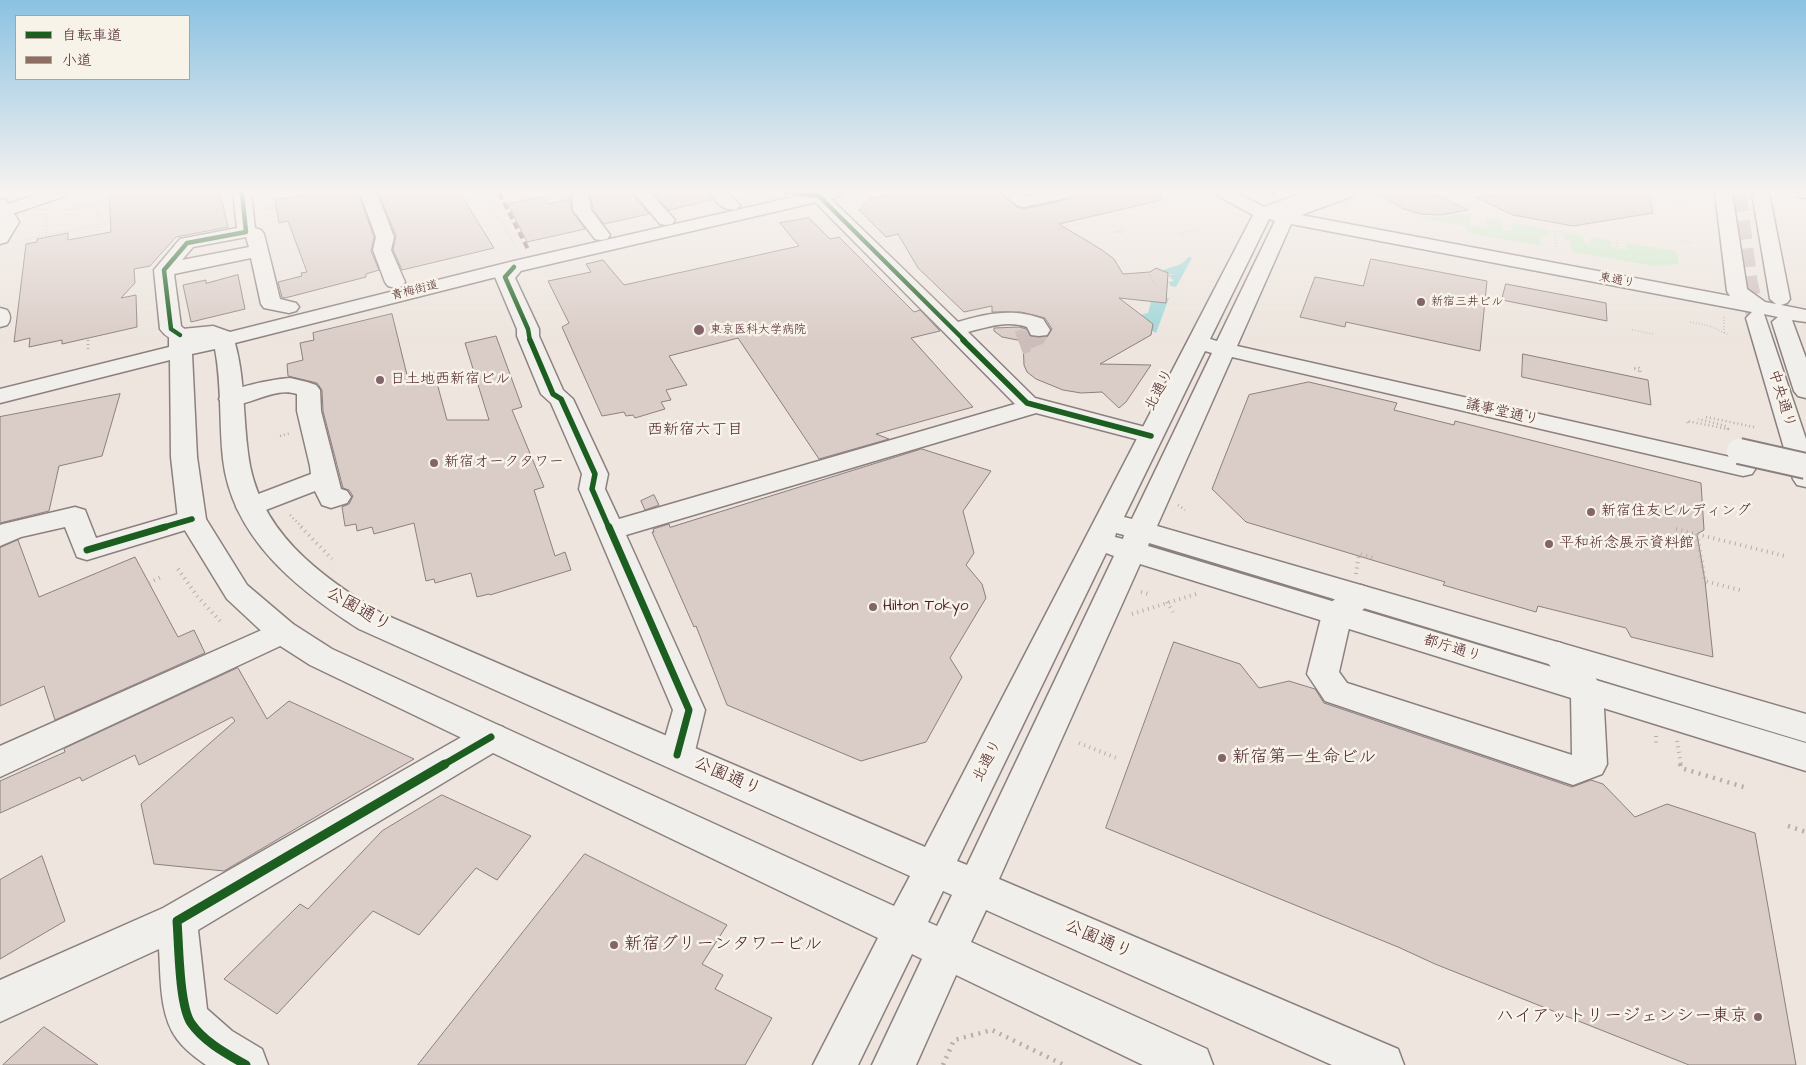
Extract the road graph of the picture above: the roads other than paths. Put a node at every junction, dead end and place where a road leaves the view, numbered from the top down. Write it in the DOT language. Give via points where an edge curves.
graph roads {
  1 [pos="189,243"];
  2 [pos="256,243"];
  3 [pos="384,243"];
  4 [pos="567,243"];
  5 [pos="585,243"];
  6 [pos="871,243"];
  7 [pos="1261,243"];
  8 [pos="1268,243"];
  9 [pos="1426,243"];
  10 [pos="1456,243"];
  11 [pos="1730,243"];
  12 [pos="1770,243"];
  13 [pos="257,251"];
  14 [pos="515,257"];
  15 [pos="164,270"];
  16 [pos="395,282"];
  17 [pos="1736,292"];
  18 [pos="1780,299"];
  19 [pos="1806,304"];
  20 [pos="289,307"];
  21 [pos="1758,313"];
  22 [pos="0,314"];
  23 [pos="1806,316"];
  24 [pos="0,321"];
  25 [pos="1783,322"];
  26 [pos="954,330"];
  27 [pos="1039,330"];
  28 [pos="1201,337"];
  29 [pos="224,339"];
  30 [pos="180,343"];
  31 [pos="1227,343"];
  32 [pos="0,380"];
  33 [pos="1806,391"];
  34 [pos="0,396"];
  35 [pos="231,399"];
  36 [pos="1036,405"];
  37 [pos="1151,436"];
  38 [pos="1741,460"];
  39 [pos="1806,466"];
  40 [pos="1806,481"];
  41 [pos="249,508"];
  42 [pos="192,519"];
  43 [pos="611,530"];
  44 [pos="1120,536"];
  45 [pos="0,537"];
  46 [pos="1351,597"];
  47 [pos="282,632"];
  48 [pos="1557,654"];
  49 [pos="1588,690"];
  50 [pos="491,737"];
  51 [pos="1805,737"];
  52 [pos="677,755"];
  53 [pos="0,762"];
  54 [pos="934,868"];
  55 [pos="976,886"];
  56 [pos="177,921"];
  57 [pos="903,930"];
  58 [pos="947,950"];
  59 [pos="0,1002"];
  60 [pos="246,1065"];
  61 [pos="835,1065"];
  62 [pos="894,1065"];
  63 [pos="1191,1065"];
  64 [pos="1382,1065"];
  1 -- 15 [label="main road"];
  2 -- 13 [label="main road"];
  3 -- 16 [label="main road" via="382,250"];
  4 -- 16 [label="main road, 青梅街道"];
  5 -- 14 [label="main road, 青梅街道"];
  6 -- 26 [label="main road"];
  7 -- 28 [label="main road, 北通り"];
  8 -- 31 [label="main road, 北通り"];
  9 -- 21 [label="main road, 東通り"];
  10 -- 17 [label="main road, 東通り"];
  11 -- 17 [label="main road"];
  12 -- 18 [label="main road"];
  13 -- 15 [label="main road"];
  13 -- 20 [label="main road" via="271,304"];
  14 -- 29 [label="main road, 青梅街道"];
  14 -- 43 [label="main road" via="505,278 553,394 561,399 595,474 592,489"];
  15 -- 30 [label="main road" via="171,328"];
  16 -- 20 [label="main road, 青梅街道"];
  17 -- 18 [label="main road, 東通り"];
  17 -- 21 [label="main road"];
  18 -- 19 [label="main road, 東通り"];
  18 -- 21 [label="main road"];
  20 -- 30 [label="main road, 青梅街道"];
  21 -- 23 [label="main road, 東通り"];
  21 -- 40 [label="main road, 中央通り"];
  22 -- 24 [label="main road"];
  25 -- 33 [label="main road, 中央通り"];
  26 -- 27 [label="main road" via="994,318 1015,316 1036,323"];
  26 -- 36 [label="main road" via="1027,403"];
  28 -- 31 [label="main road, 議事堂通り"];
  28 -- 37 [label="main road, 北通り"];
  29 -- 30 [label="main road, 青梅街道"];
  29 -- 35 [label="main road, 公園通り"];
  30 -- 32 [label="main road, 青梅街道"];
  30 -- 34 [label="main road, 青梅街道"];
  30 -- 42 [label="main road" via="184,457"];
  31 -- 38 [label="main road, 議事堂通り"];
  31 -- 44 [label="main road, 北通り"];
  35 -- 41 [label="main road, 公園通り" via="237,468"];
  35 -- 41 [label="main road" via="288,384 308,390 309,411 331,488"];
  36 -- 37 [label="main road"];
  36 -- 43 [label="main road"];
  37 -- 44 [label="main road, 北通り"];
  38 -- 39 [label="main road, 議事堂通り, bridge"];
  38 -- 40 [label="main road, 議事堂通り"];
  41 -- 52 [label="main road, 公園通り" via="269,539 302,575 370,621"];
  42 -- 45 [label="main road" via="87,550 75,516 13,530"];
  42 -- 47 [label="main road" via="237,592"];
  43 -- 52 [label="main road" via="689,710"];
  44 -- 46 [label="main road, 都庁通り"];
  44 -- 54 [label="main road, 北通り"];
  44 -- 55 [label="main road, 北通り"];
  46 -- 48 [label="main road, 都庁通り"];
  46 -- 49 [label="main road, 都庁通り"];
  46 -- 49 [label="main road" via="1323,674 1336,692 1573,770 1590,764"];
  47 -- 50 [label="main road" via="321,657"];
  47 -- 53 [label="main road"];
  48 -- 49 [label="main road"];
  48 -- 51 [label="main road, 都庁通り"];
  49 -- 51 [label="main road, 都庁通り"];
  50 -- 56 [label="main road"];
  50 -- 57 [label="main road"];
  52 -- 54 [label="main road, 公園通り"];
  54 -- 55 [label="main road, 公園通り"];
  54 -- 57 [label="main road, 北通り"];
  55 -- 58 [label="main road, 北通り"];
  55 -- 64 [label="main road, 公園通り"];
  56 -- 59 [label="main road"];
  56 -- 60 [label="main road" via="190,1022 222,1051"];
  57 -- 58 [label="main road"];
  57 -- 61 [label="main road, 北通り"];
  58 -- 62 [label="main road, 北通り"];
  58 -- 63 [label="main road"];
}
